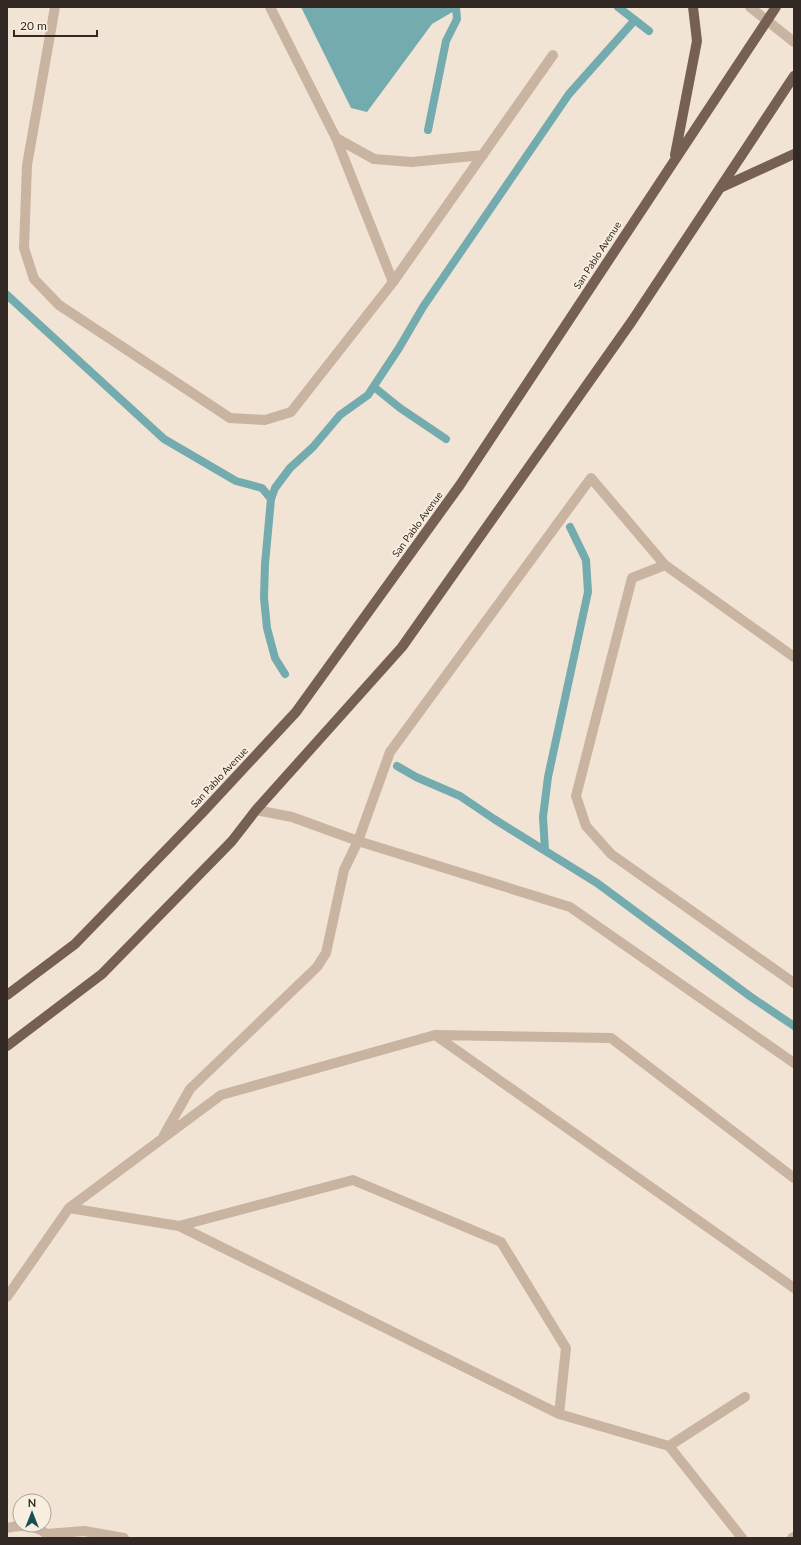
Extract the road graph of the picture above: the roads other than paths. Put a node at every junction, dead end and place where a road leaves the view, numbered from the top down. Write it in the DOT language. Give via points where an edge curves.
graph roads {
  1 [pos="55,7"];
  2 [pos="270,7"];
  3 [pos="693,7"];
  4 [pos="750,7"];
  5 [pos="776,7"];
  6 [pos="766,21"];
  7 [pos="794,42"];
  8 [pos="553,54"];
  9 [pos="794,76"];
  10 [pos="336,138"];
  11 [pos="794,154"];
  12 [pos="483,155"];
  13 [pos="674,159"];
  14 [pos="720,188"];
  15 [pos="393,282"];
  16 [pos="665,565"];
  17 [pos="794,657"];
  18 [pos="256,810"];
  19 [pos="358,841"];
  20 [pos="794,983"];
  21 [pos="7,995"];
  22 [pos="435,1035"];
  23 [pos="7,1046"];
  24 [pos="794,1063"];
  25 [pos="162,1139"];
  26 [pos="794,1178"];
  27 [pos="69,1208"];
  28 [pos="179,1226"];
  29 [pos="794,1288"];
  30 [pos="7,1297"];
  31 [pos="745,1397"];
  32 [pos="559,1414"];
  33 [pos="669,1446"];
  34 [pos="7,1528"];
  35 [pos="49,1536"];
  36 [pos="124,1538"];
  37 [pos="742,1538"];
  1 -- 15 [label="street" via="27,165 24,248 34,279 59,306 230,418 265,420 291,412"];
  2 -- 10 [label="street"];
  3 -- 13 [label="main road" via="697,41"];
  4 -- 6 [label="street"];
  5 -- 6 [label="main road, San Pablo Avenue"];
  6 -- 7 [label="street"];
  6 -- 13 [label="main road, San Pablo Avenue"];
  8 -- 12 [label="street"];
  9 -- 14 [label="main road"];
  10 -- 12 [label="street" via="374,159 412,162"];
  10 -- 15 [label="street"];
  11 -- 14 [label="main road"];
  12 -- 15 [label="street"];
  13 -- 21 [label="main road, San Pablo Avenue" via="460,485 296,712 75,944"];
  14 -- 18 [label="main road" via="632,321 402,647"];
  16 -- 17 [label="street"];
  16 -- 19 [label="street" via="591,478 390,752"];
  16 -- 20 [label="street" via="632,578 576,796 586,826 611,854"];
  18 -- 19 [label="street" via="292,817"];
  18 -- 23 [label="main road" via="232,841 102,974"];
  19 -- 24 [label="street" via="570,908"];
  19 -- 25 [label="street" via="344,870 326,953 317,967 190,1089"];
  22 -- 25 [label="street" via="221,1095"];
  22 -- 26 [label="street" via="611,1038"];
  22 -- 29 [label="street"];
  25 -- 27 [label="street"];
  27 -- 28 [label="street"];
  27 -- 30 [label="street"];
  28 -- 32 [label="street"];
  28 -- 32 [label="street" via="353,1180 501,1242 566,1348"];
  31 -- 33 [label="street"];
  32 -- 33 [label="street"];
  33 -- 37 [label="street"];
  34 -- 35 [label="street" via="22,1525 35,1527"];
  35 -- 36 [label="street" via="84,1531"];
}
